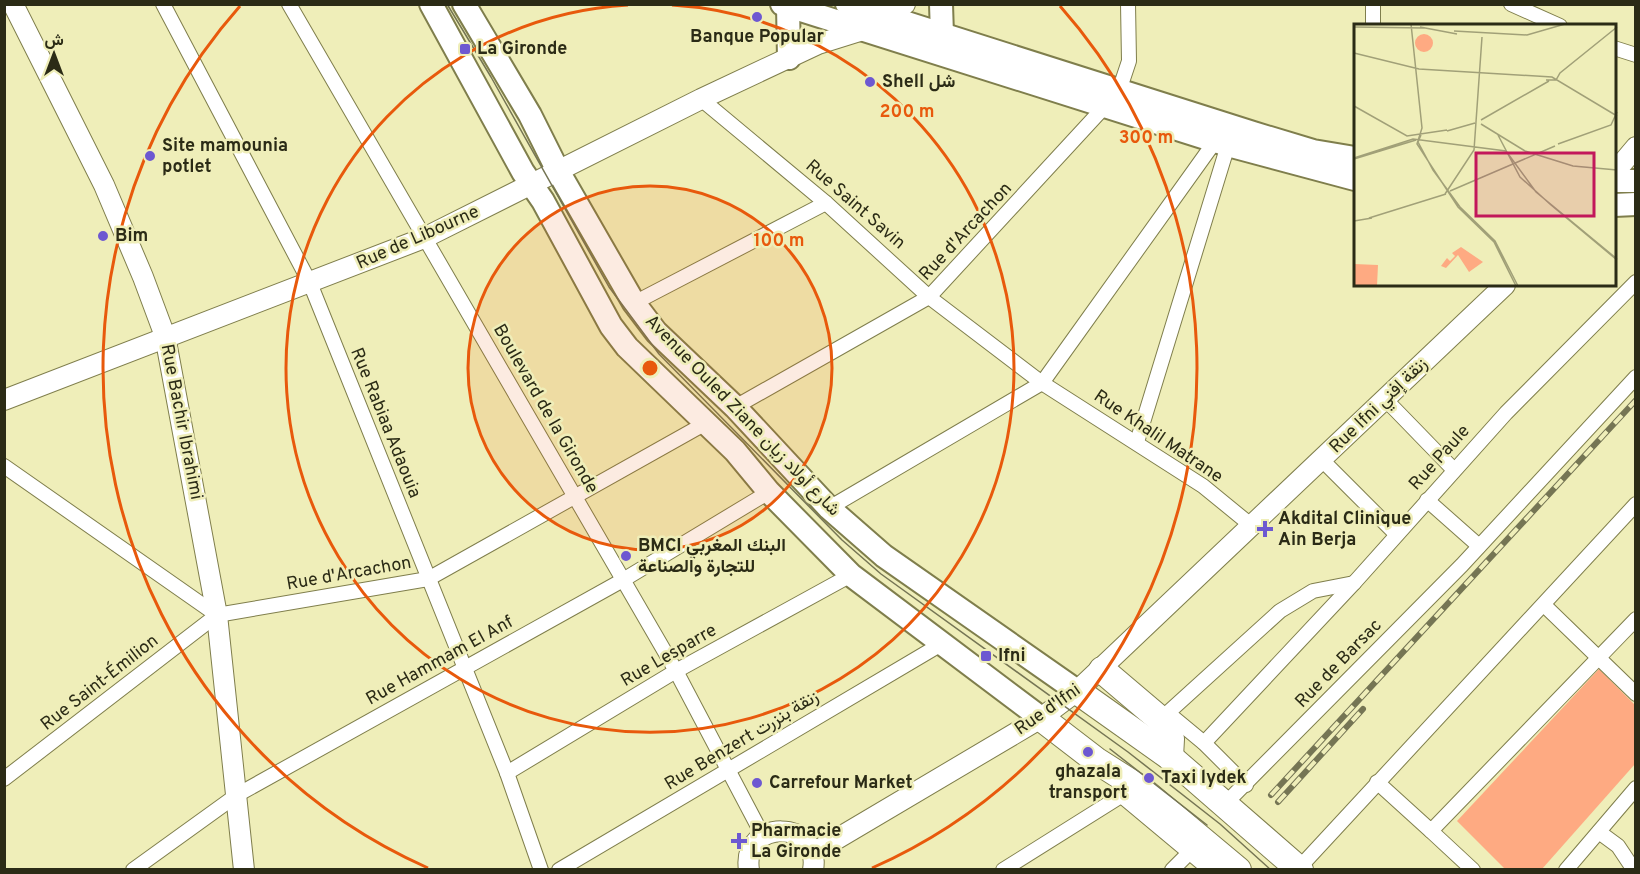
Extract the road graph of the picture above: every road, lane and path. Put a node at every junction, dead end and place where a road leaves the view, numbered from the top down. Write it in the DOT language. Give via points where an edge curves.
graph roads {
  1 [pos="13,4"];
  2 [pos="164,4"];
  3 [pos="289,4"];
  4 [pos="431,4"];
  5 [pos="464,4"];
  6 [pos="905,4"];
  7 [pos="941,4"];
  8 [pos="1128,4"];
  9 [pos="1373,4"];
  10 [pos="1511,4"];
  11 [pos="785,5"];
  12 [pos="862,14"];
  13 [pos="1373,24"];
  14 [pos="1556,24"];
  15 [pos="942,35"];
  16 [pos="1616,49"];
  17 [pos="1635,55"];
  18 [pos="789,58"];
  19 [pos="701,99"];
  20 [pos="1113,99"];
  21 [pos="1222,143"];
  22 [pos="1635,147"];
  23 [pos="1354,158"];
  24 [pos="558,171"];
  25 [pos="1616,171"];
  26 [pos="1354,179"];
  27 [pos="1635,181"];
  28 [pos="1616,182"];
  29 [pos="532,185"];
  30 [pos="826,203"];
  31 [pos="1635,204"];
  32 [pos="1616,205"];
  33 [pos="424,238"];
  34 [pos="1635,282"];
  35 [pos="310,284"];
  36 [pos="1504,286"];
  37 [pos="929,297"];
  38 [pos="634,303"];
  39 [pos="165,336"];
  40 [pos="1635,377"];
  41 [pos="1042,383"];
  42 [pos="1386,399"];
  43 [pos="4,400"];
  44 [pos="735,407"];
  45 [pos="706,423"];
  46 [pos="1137,442"];
  47 [pos="1322,460"];
  48 [pos="4,466"];
  49 [pos="1454,470"];
  50 [pos="769,492"];
  51 [pos="574,497"];
  52 [pos="1427,500"];
  53 [pos="1635,504"];
  54 [pos="829,508"];
  55 [pos="1252,526"];
  56 [pos="1396,534"];
  57 [pos="1479,546"];
  58 [pos="851,575"];
  59 [pos="428,579"];
  60 [pos="623,580"];
  61 [pos="1354,583"];
  62 [pos="1544,605"];
  63 [pos="217,615"];
  64 [pos="1635,619"];
  65 [pos="943,643"];
  66 [pos="1598,658"];
  67 [pos="464,668"];
  68 [pos="1102,670"];
  69 [pos="676,671"];
  70 [pos="1077,691"];
  71 [pos="1635,694"];
  72 [pos="1165,716"];
  73 [pos="1041,717"];
  74 [pos="1204,743"];
  75 [pos="1170,757"];
  76 [pos="729,769"];
  77 [pos="507,773"];
  78 [pos="4,779"];
  79 [pos="1377,782"];
  80 [pos="1246,785"];
  81 [pos="1123,786"];
  82 [pos="1635,788"];
  83 [pos="237,795"];
  84 [pos="1224,805"];
  85 [pos="1431,831"];
  86 [pos="1599,832"];
  87 [pos="763,836"];
  88 [pos="1192,849"];
  89 [pos="813,861"];
  90 [pos="1299,869"];
  91 [pos="133,870"];
  92 [pos="244,870"];
  93 [pos="541,870"];
  94 [pos="559,870"];
  95 [pos="749,870"];
  96 [pos="1003,870"];
  97 [pos="1172,870"];
  98 [pos="1215,870"];
  99 [pos="1238,870"];
  100 [pos="1473,870"];
  101 [pos="1566,870"];
  102 [pos="1634,870"];
  1 -- 39 [label="street, Rue Bachir Ibrahimi" via="104,185"];
  2 -- 35 [label="street, Rue Rabiaa Adaouia"];
  3 -- 33 [label="street, Boulevard de la Gironde"];
  4 -- 29 [label="main road, Avenue Ouled Ziane شارع أولاد زيان"];
  5 -- 24 [label="main road, Avenue Ouled Ziane شارع أولاد زيان" via="530,115"];
  6 -- 12 [label="street, Rue de Libourne"];
  7 -- 15 [label="main road"];
  8 -- 20 [label="street" via="1130,61"];
  9 -- 13 [label="street"];
  10 -- 14 [label="street"];
  11 -- 12 [label="main road"];
  11 -- 18 [label="main road"];
  12 -- 15 [label="main road"];
  12 -- 18 [label="street, Rue de Libourne"];
  12 -- 20 [label="main road"];
  15 -- 20 [label="main road"];
  16 -- 17 [label="street"];
  18 -- 19 [label="street, Rue de Libourne"];
  19 -- 24 [label="street, Rue de Libourne"];
  19 -- 30 [label="street, Rue Saint Savin"];
  20 -- 21 [label="main road"];
  20 -- 23 [label="main road" via="1313,151"];
  20 -- 37 [label="street, Rue d'Arcachon"];
  21 -- 26 [label="main road"];
  21 -- 41 [label="street"];
  21 -- 46 [label="street"];
  22 -- 25 [label="street"];
  24 -- 29 [label="street, Rue de Libourne"];
  24 -- 38 [label="main road, Avenue Ouled Ziane شارع أولاد زيان"];
  27 -- 28 [label="main road"];
  29 -- 33 [label="street, Rue de Libourne"];
  29 -- 45 [label="main road, Avenue Ouled Ziane شارع أولاد زيان" via="618,337"];
  30 -- 37 [label="street, Rue Saint Savin"];
  30 -- 38 [label="street"];
  31 -- 32 [label="main road"];
  33 -- 35 [label="street, Rue de Libourne"];
  33 -- 51 [label="street, Boulevard de la Gironde"];
  34 -- 49 [label="street, Rue Paule"];
  35 -- 39 [label="street, Rue de Libourne"];
  35 -- 59 [label="street, Rue Rabiaa Adaouia"];
  36 -- 42 [label="street, Rue Ifni زنقة إفني"];
  37 -- 41 [label="street, Rue Saint Savin"];
  37 -- 44 [label="street, Rue d'Arcachon"];
  38 -- 44 [label="main road, Avenue Ouled Ziane شارع أولاد زيان" via="668,346"];
  39 -- 43 [label="street, Rue de Libourne"];
  39 -- 63 [label="street, Rue Bachir Ibrahimi"];
  40 -- 57 [label="street, Rue de Barsac"];
  41 -- 46 [label="street, Rue Khalil Matrane"];
  41 -- 54 [label="street"];
  42 -- 47 [label="street, Rue Ifni زنقة إفني"];
  42 -- 49 [label="street"];
  44 -- 54 [label="main road, Avenue Ouled Ziane شارع أولاد زيان"];
  45 -- 50 [label="main road, Avenue Ouled Ziane شارع أولاد زيان"];
  45 -- 51 [label="street, Rue d'Arcachon"];
  46 -- 55 [label="street, Rue Khalil Matrane" via="1203,486"];
  47 -- 55 [label="street, Rue Ifni زنقة إفني"];
  47 -- 56 [label="street"];
  48 -- 63 [label="street"];
  49 -- 52 [label="street, Rue Paule"];
  50 -- 58 [label="main road, Avenue Ouled Ziane شارع أولاد زيان"];
  50 -- 60 [label="street, Rue Hammam El Anf"];
  51 -- 59 [label="street, Rue d'Arcachon"];
  51 -- 60 [label="street, Boulevard de la Gironde"];
  52 -- 56 [label="street, Rue Paule"];
  52 -- 57 [label="street"];
  53 -- 62 [label="street"];
  54 -- 70 [label="main road, Avenue Ouled Ziane شارع أولاد زيان" via="884,556"];
  55 -- 68 [label="street, Rue d'Ifni"];
  56 -- 61 [label="street, Rue Paule"];
  57 -- 80 [label="street, Rue de Barsac"];
  58 -- 65 [label="main road, Avenue Ouled Ziane شارع أولاد زيان"];
  58 -- 69 [label="street, Rue Lesparre"];
  59 -- 63 [label="street, Rue d'Arcachon"];
  59 -- 67 [label="street, Rue Rabiaa Adaouia"];
  60 -- 67 [label="street, Rue Hammam El Anf"];
  60 -- 69 [label="street, Boulevard de la Gironde"];
  61 -- 72 [label="street" via="1313,591 1280,611"];
  61 -- 74 [label="street, Rue Paule"];
  62 -- 66 [label="street"];
  62 -- 79 [label="street"];
  63 -- 78 [label="street, Rue Saint-Émilion"];
  63 -- 83 [label="street, Rue Bachir Ibrahimi"];
  64 -- 66 [label="street"];
  65 -- 73 [label="main road, Avenue Ouled Ziane شارع أولاد زيان"];
  65 -- 76 [label="street, Rue Benzert زنقة بنزرت"];
  66 -- 71 [label="street"];
  66 -- 85 [label="street"];
  67 -- 77 [label="street, Rue Rabiaa Adaouia"];
  67 -- 83 [label="street, Rue Hammam El Anf"];
  68 -- 70 [label="street, Rue d'Ifni"];
  68 -- 72 [label="highway"];
  69 -- 76 [label="street, Boulevard de la Gironde"];
  69 -- 77 [label="street, Rue Lesparre"];
  70 -- 73 [label="street, Rue d'Ifni"];
  70 -- 75 [label="highway, Avenue Ouled Ziane شارع أولاد زيان"];
  72 -- 74 [label="street"];
  72 -- 75 [label="highway" via="1171,731"];
  73 -- 81 [label="highway"];
  73 -- 89 [label="street, Rue d'Ifni"];
  74 -- 80 [label="street"];
  75 -- 84 [label="highway, Avenue Ouled Ziane شارع أولاد زيان"];
  76 -- 87 [label="street, Boulevard de la Gironde"];
  76 -- 94 [label="street, Rue Benzert زنقة بنزرت"];
  77 -- 93 [label="street, Rue Rabiaa Adaouia"];
  79 -- 85 [label="street"];
  79 -- 90 [label="street"];
  80 -- 84 [label="street, Rue de Barsac"];
  81 -- 88 [label="street"];
  81 -- 96 [label="street"];
  81 -- 99 [label="highway" via="1155,800"];
  82 -- 86 [label="street"];
  83 -- 91 [label="street, Rue Hammam El Anf"];
  83 -- 92 [label="street, Rue Bachir Ibrahimi"];
  84 -- 90 [label="highway, Avenue Ouled Ziane شارع أولاد زيان"];
  85 -- 100 [label="street"];
  86 -- 101 [label="street"];
  86 -- 102 [label="street" via="1618,846"];
  87 -- 89 [label="street" via="788,831 803,839"];
  87 -- 95 [label="street" via="752,849"];
  88 -- 97 [label="street"];
  88 -- 98 [label="street"];
}
